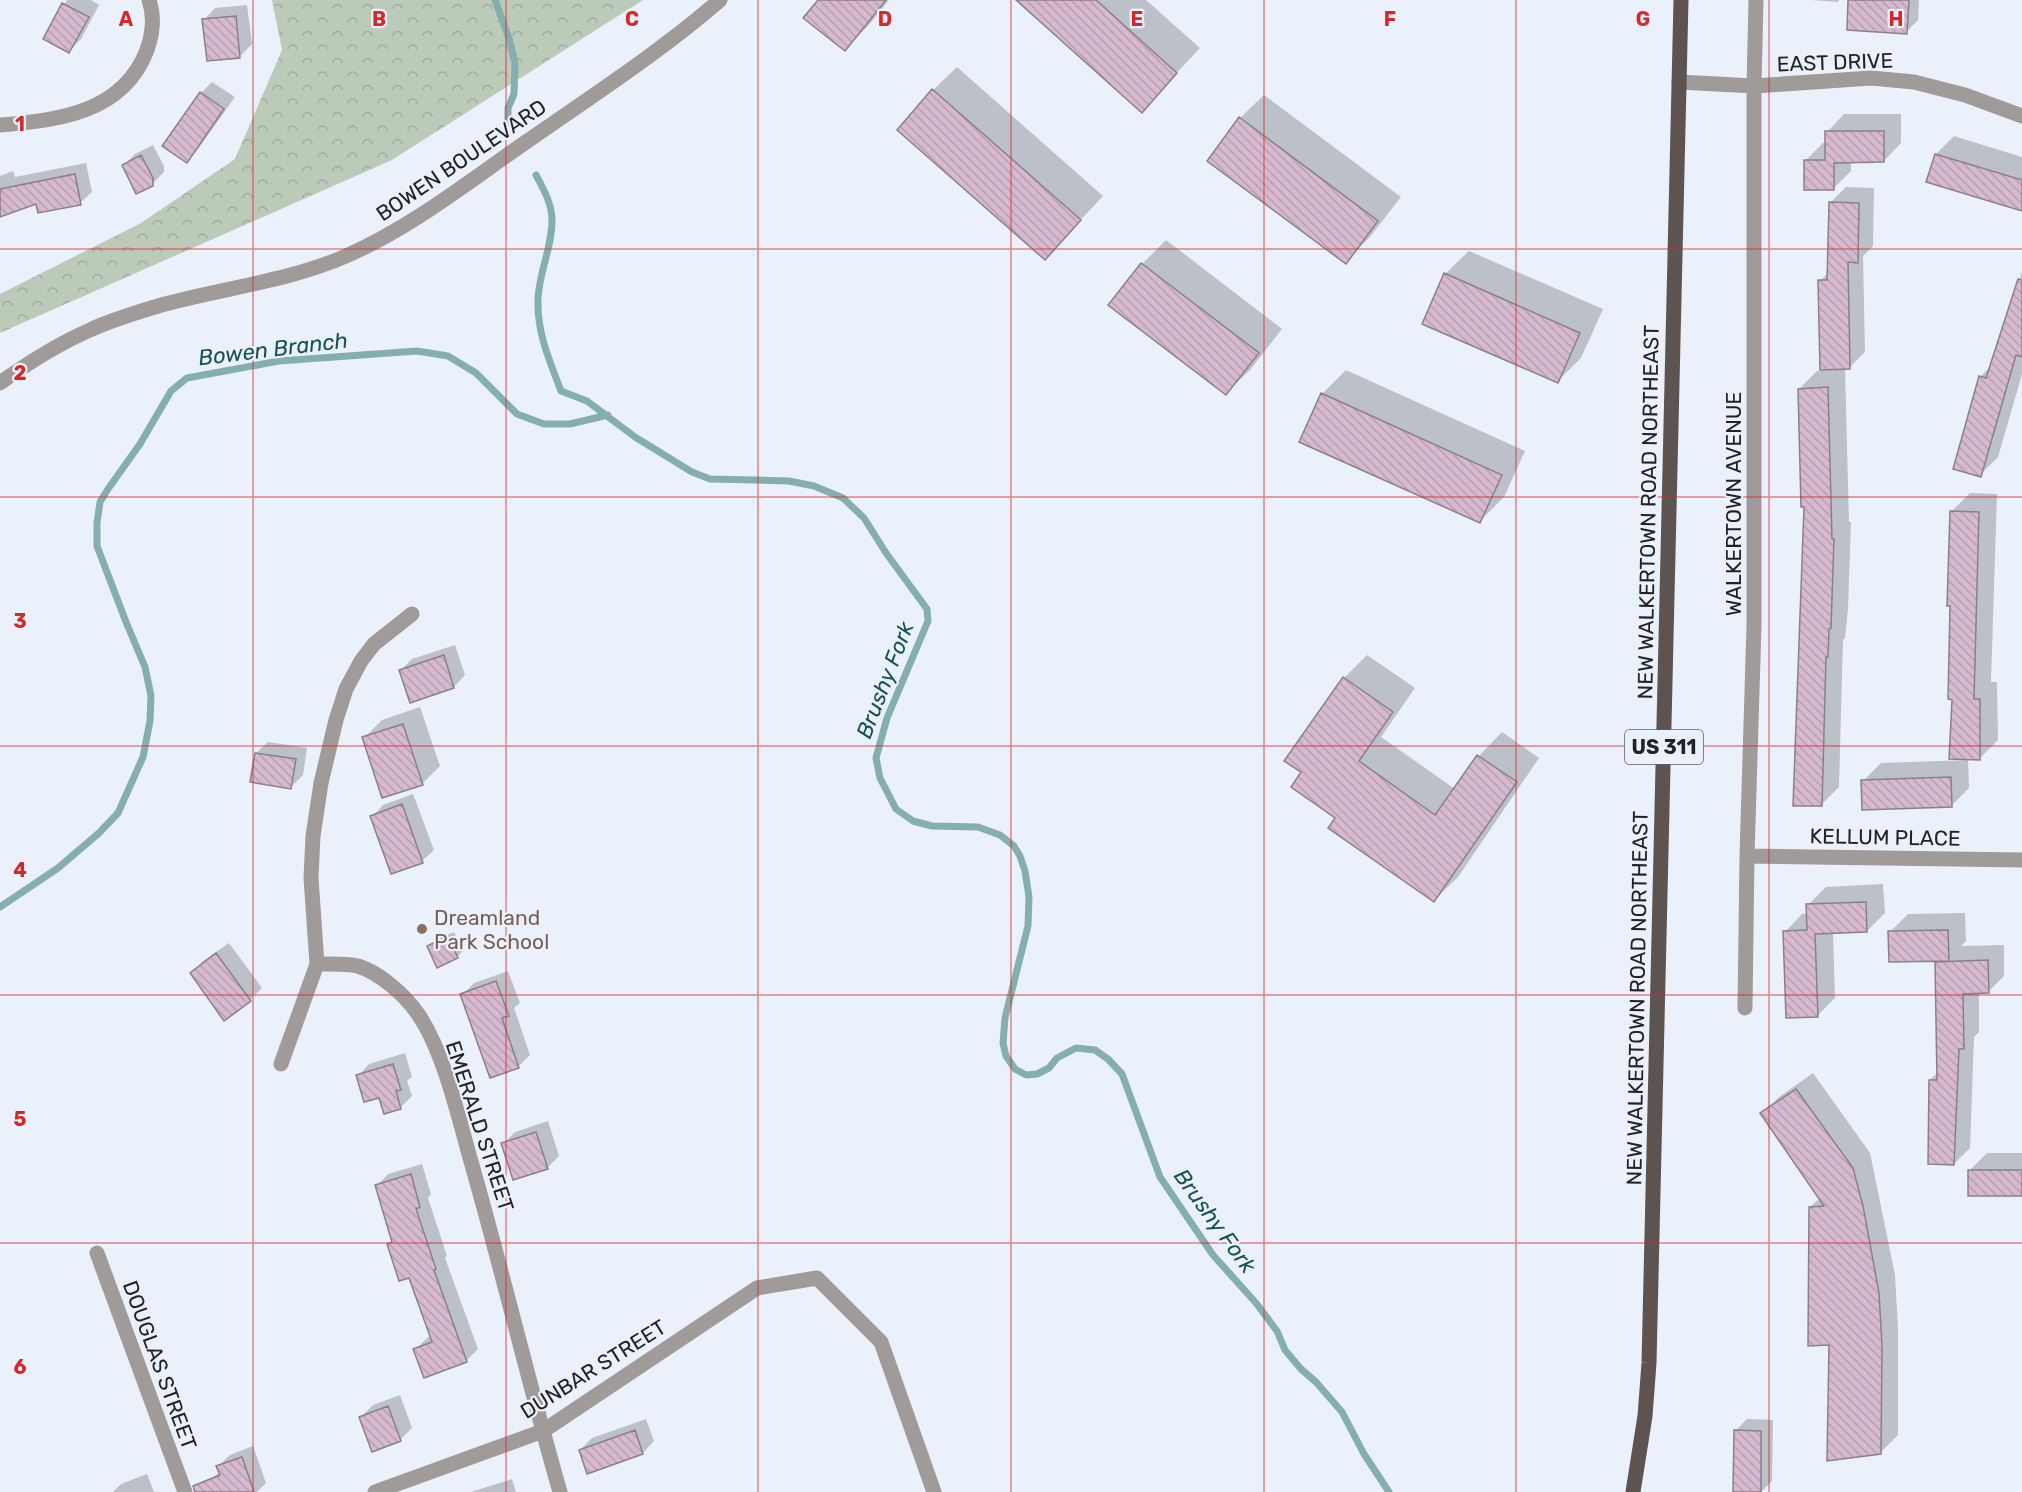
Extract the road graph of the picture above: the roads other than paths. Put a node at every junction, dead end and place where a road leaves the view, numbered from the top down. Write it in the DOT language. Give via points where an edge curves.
graph roads {
  1 [pos="148,0"];
  2 [pos="720,0"];
  3 [pos="1681,0"];
  4 [pos="1756,0"];
  5 [pos="1679,82"];
  6 [pos="1754,87"];
  7 [pos="2022,116"];
  8 [pos="0,125"];
  9 [pos="0,383"];
  10 [pos="412,614"];
  11 [pos="1747,856"];
  12 [pos="2022,860"];
  13 [pos="317,964"];
  14 [pos="1745,1008"];
  15 [pos="281,1064"];
  16 [pos="97,1253"];
  17 [pos="543,1431"];
  18 [pos="185,1492"];
  19 [pos="375,1492"];
  20 [pos="560,1492"];
  21 [pos="934,1492"];
  22 [pos="1634,1492"];
  1 -- 8 [label="street" via="152,8 151,39 131,79 116,93 77,114"];
  2 -- 9 [label="street, BOWEN BOULEVARD" via="649,56 437,205 379,239 319,266 116,320 32,361"];
  3 -- 5 [label="main road, NEW WALKERTOWN ROAD NORTHEAST / US 311"];
  4 -- 6 [label="street, WALKERTOWN AVENUE"];
  5 -- 6 [label="street, EAST DRIVE"];
  5 -- 22 [label="main road, NEW WALKERTOWN ROAD NORTHEAST / US 311" via="1649,1362"];
  6 -- 7 [label="street, EAST DRIVE" via="1871,78 1914,82 1965,94"];
  6 -- 11 [label="street, WALKERTOWN AVENUE" via="1754,626"];
  10 -- 13 [label="street" via="374,644 361,661 336,720 314,836 311,878"];
  11 -- 12 [label="street, KELLUM PLACE"];
  11 -- 14 [label="street, WALKERTOWN AVENUE"];
  13 -- 15 [label="street"];
  13 -- 17 [label="street, EMERALD STREET" via="350,964 379,977 405,998 433,1043 452,1093 488,1217"];
  16 -- 18 [label="street, DOUGLAS STREET"];
  17 -- 19 [label="street, DUNBAR STREET"];
  17 -- 20 [label="street, EMERALD STREET"];
  17 -- 21 [label="street, DUNBAR STREET" via="757,1287 817,1278 881,1342"];
}
